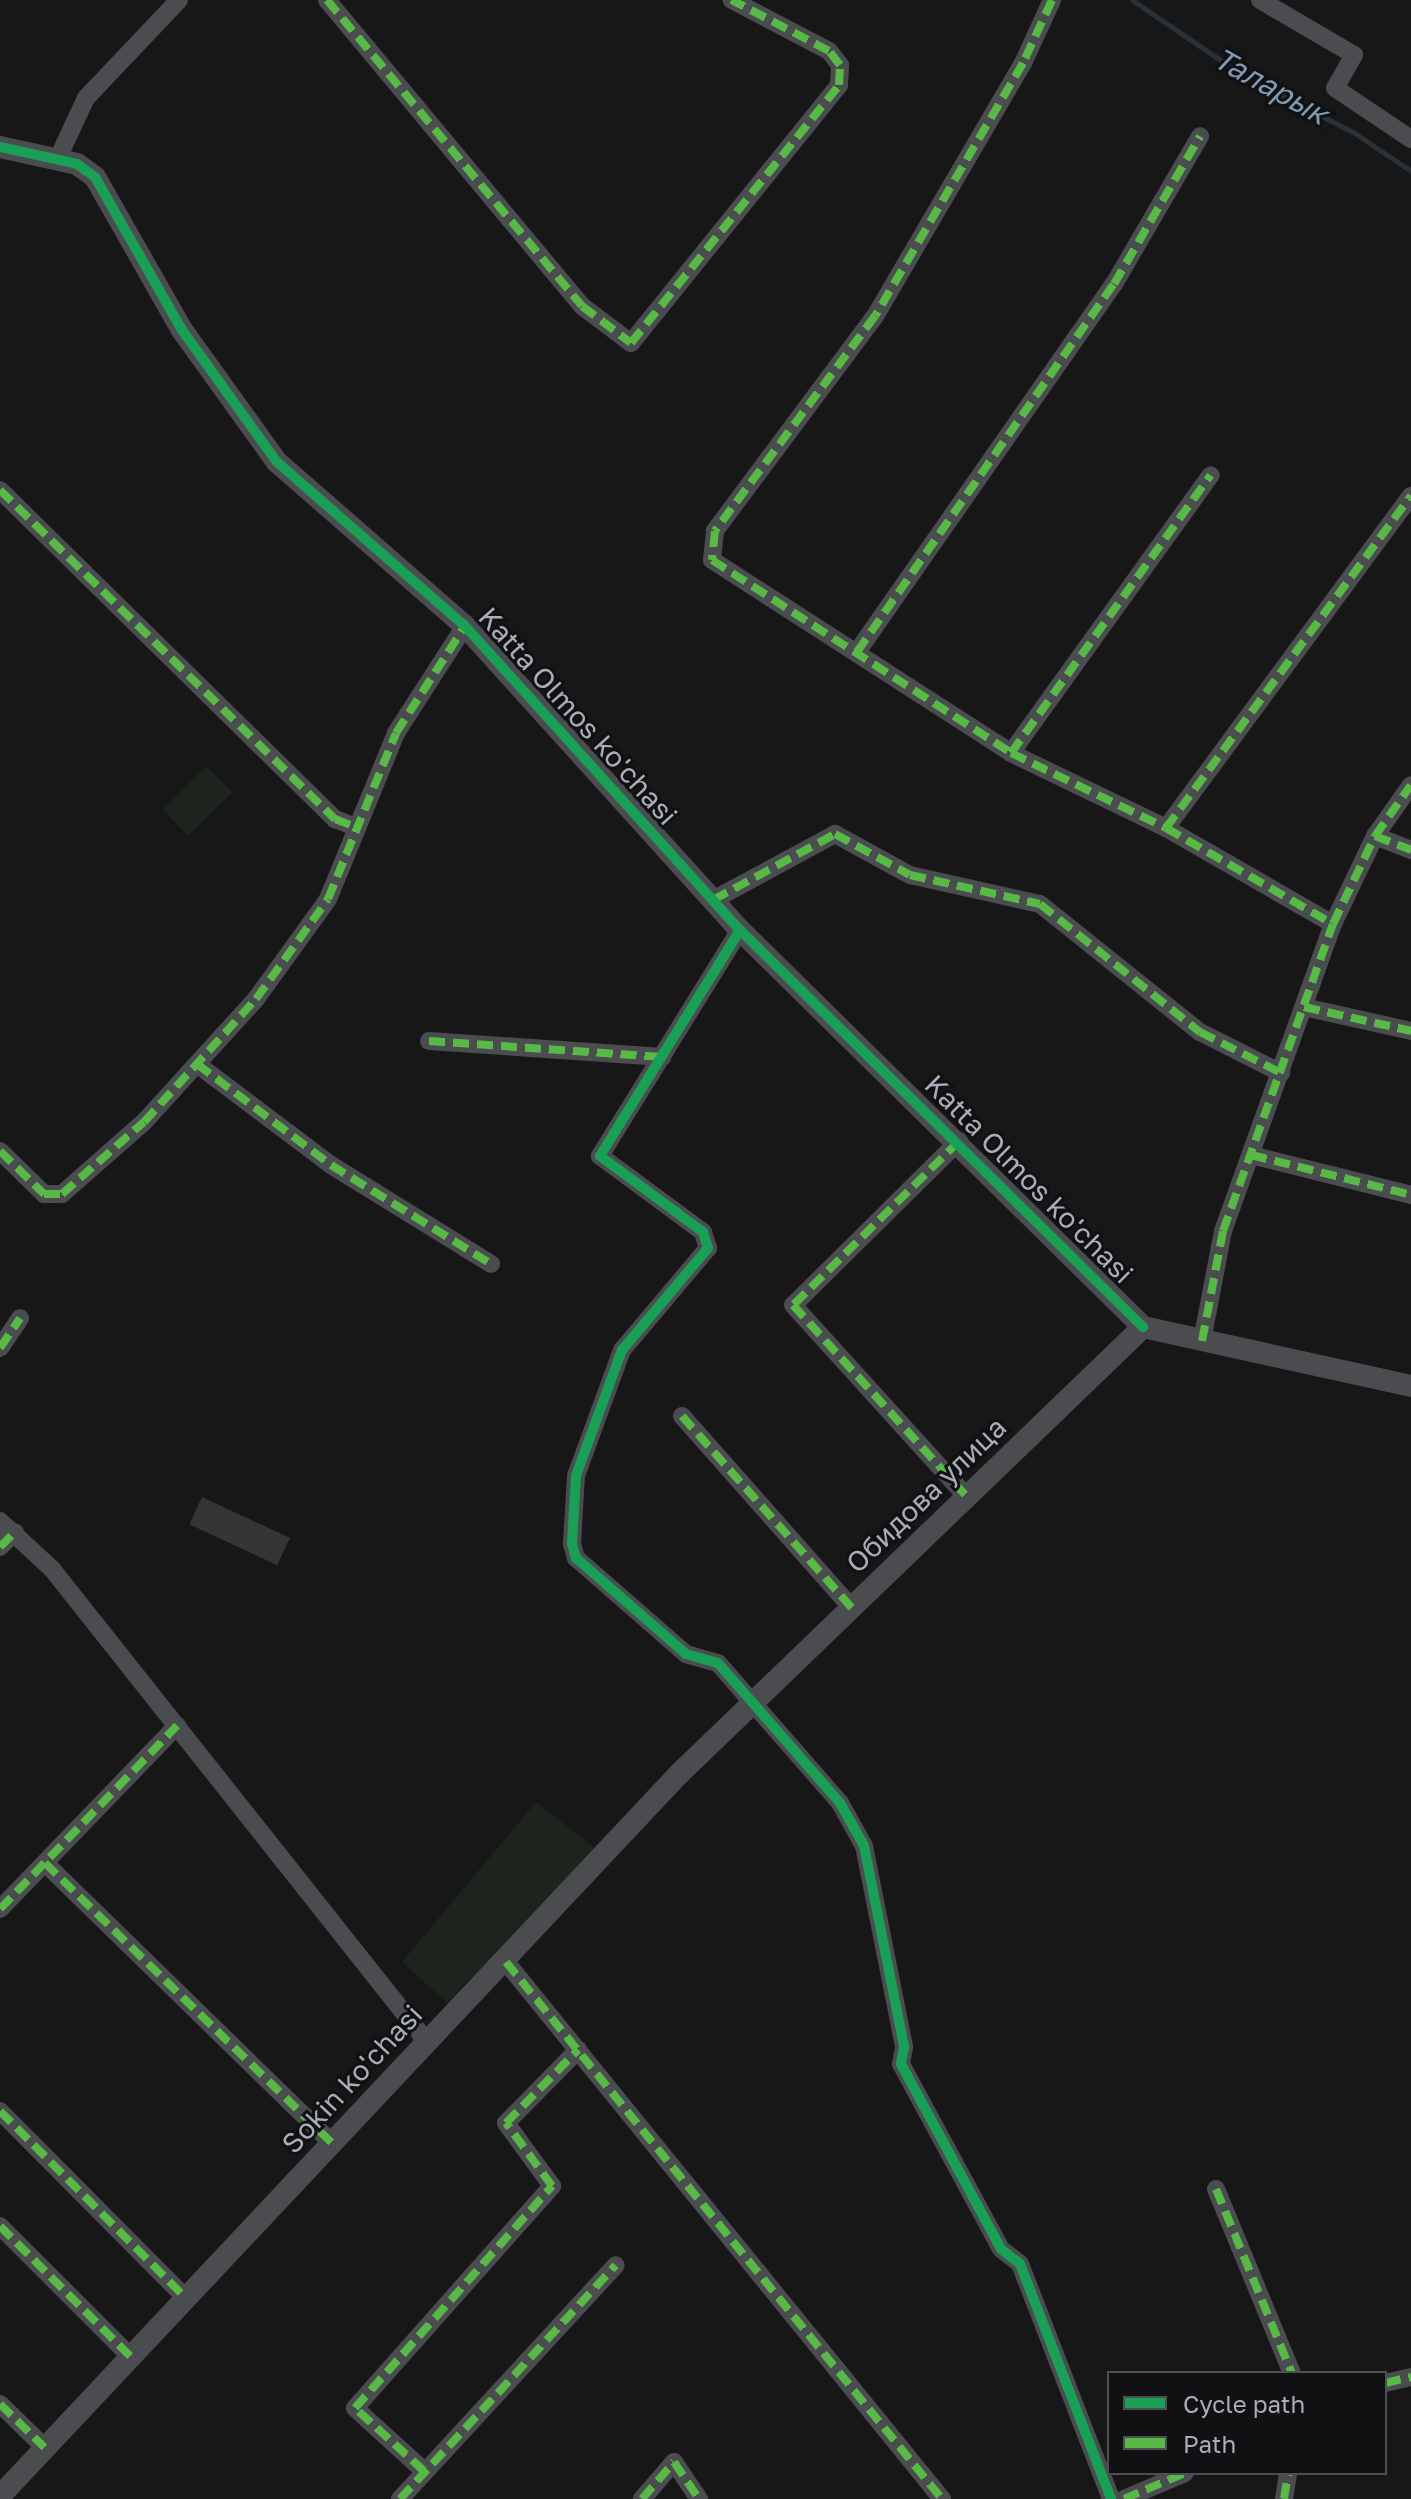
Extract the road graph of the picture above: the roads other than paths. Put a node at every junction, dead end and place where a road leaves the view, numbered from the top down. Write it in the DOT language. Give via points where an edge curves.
graph roads {
  1 [pos="179,0"];
  2 [pos="327,0"];
  3 [pos="732,0"];
  4 [pos="1052,0"];
  5 [pos="1260,0"];
  6 [pos="1200,136"];
  7 [pos="1411,139"];
  8 [pos="0,147"];
  9 [pos="58,158"];
  10 [pos="1211,475"];
  11 [pos="0,490"];
  12 [pos="1411,496"];
  13 [pos="465,626"];
  14 [pos="857,652"];
  15 [pos="1011,753"];
  16 [pos="1411,785"];
  17 [pos="356,827"];
  18 [pos="1166,828"];
  19 [pos="1375,836"];
  20 [pos="1411,850"];
  21 [pos="713,900"];
  22 [pos="1333,924"];
  23 [pos="740,930"];
  24 [pos="1304,1007"];
  25 [pos="1411,1031"];
  26 [pos="429,1041"];
  27 [pos="662,1057"];
  28 [pos="197,1064"];
  29 [pos="1281,1073"];
  30 [pos="959,1141"];
  31 [pos="0,1151"];
  32 [pos="1251,1155"];
  33 [pos="1411,1195"];
  34 [pos="491,1264"];
  35 [pos="20,1318"];
  36 [pos="1143,1327"];
  37 [pos="1202,1341"];
  38 [pos="0,1348"];
  39 [pos="1411,1386"];
  40 [pos="682,1416"];
  41 [pos="967,1497"];
  42 [pos="8,1526"];
  43 [pos="0,1547"];
  44 [pos="852,1608"];
  45 [pos="749,1704"];
  46 [pos="177,1726"];
  47 [pos="45,1863"];
  48 [pos="0,1909"];
  49 [pos="506,1962"];
  50 [pos="427,2042"];
  51 [pos="578,2050"];
  52 [pos="0,2111"];
  53 [pos="332,2143"];
  54 [pos="1216,2189"];
  55 [pos="0,2226"];
  56 [pos="616,2265"];
  57 [pos="184,2296"];
  58 [pos="130,2356"];
  59 [pos="1291,2371"];
  60 [pos="1411,2377"];
  61 [pos="1387,2383"];
  62 [pos="0,2404"];
  63 [pos="44,2447"];
  64 [pos="424,2471"];
  65 [pos="1180,2475"];
  66 [pos="1288,2475"];
  67 [pos="0,2496"];
  68 [pos="400,2499"];
  69 [pos="642,2499"];
  70 [pos="699,2499"];
  71 [pos="942,2499"];
  72 [pos="1111,2499"];
  73 [pos="1124,2499"];
  74 [pos="1284,2499"];
  1 -- 9 [label="street" via="86,98"];
  2 -- 3 [label="street" via="582,306 631,343 839,85 840,65 829,51"];
  4 -- 14 [label="street" via="1023,63 875,316 715,531 712,560"];
  5 -- 7 [label="street" via="1354,55 1335,88"];
  6 -- 14 [label="street" via="1114,284"];
  8 -- 9 [label="street, Katta Olmos ko'chasi"];
  9 -- 13 [label="street, Katta Olmos ko'chasi" via="95,177 174,318 277,462"];
  10 -- 15 [label="street"];
  11 -- 17 [label="street" via="335,819"];
  12 -- 18 [label="street"];
  13 -- 17 [label="street" via="396,733"];
  13 -- 21 [label="street, Katta Olmos ko'chasi"];
  14 -- 15 [label="street"];
  15 -- 18 [label="street"];
  16 -- 19 [label="street"];
  17 -- 28 [label="street" via="328,899 256,999"];
  18 -- 22 [label="street"];
  19 -- 20 [label="street"];
  19 -- 22 [label="street"];
  21 -- 23 [label="street, Katta Olmos ko'chasi"];
  21 -- 29 [label="street" via="835,834 910,875 1040,904 1200,1032"];
  22 -- 24 [label="street"];
  23 -- 27 [label="street"];
  23 -- 30 [label="street, Katta Olmos ko'chasi"];
  24 -- 25 [label="street"];
  24 -- 29 [label="street"];
  26 -- 27 [label="street"];
  27 -- 45 [label="street" via="600,1156 703,1232 708,1248 622,1350 576,1476 572,1544 576,1558 686,1654 718,1663"];
  28 -- 31 [label="street" via="144,1122 62,1194 44,1194"];
  28 -- 34 [label="street" via="331,1165"];
  29 -- 32 [label="street"];
  30 -- 36 [label="street, Katta Olmos ko'chasi"];
  30 -- 41 [label="street" via="793,1305"];
  32 -- 33 [label="street"];
  32 -- 37 [label="street" via="1223,1231"];
  35 -- 38 [label="street"];
  36 -- 37 [label="street"];
  36 -- 41 [label="street, Обидова улица"];
  37 -- 39 [label="street"];
  40 -- 44 [label="street"];
  41 -- 44 [label="street, Обидова улица"];
  42 -- 43 [label="street"];
  42 -- 46 [label="street"];
  44 -- 45 [label="street, Обидова улица"];
  45 -- 49 [label="street, Sokin ko'chasi"];
  45 -- 72 [label="street" via="840,1803 864,1846 904,2047 901,2064 1001,2249 1020,2264"];
  46 -- 47 [label="street"];
  46 -- 50 [label="street"];
  47 -- 48 [label="street"];
  47 -- 53 [label="street"];
  49 -- 50 [label="street, Sokin ko'chasi"];
  49 -- 51 [label="street"];
  50 -- 53 [label="street, Sokin ko'chasi"];
  51 -- 64 [label="street" via="506,2123 552,2186 355,2408"];
  51 -- 71 [label="street"];
  52 -- 57 [label="street"];
  53 -- 57 [label="street, Sokin ko'chasi"];
  54 -- 59 [label="street"];
  55 -- 58 [label="street"];
  56 -- 64 [label="street"];
  57 -- 58 [label="street, Sokin ko'chasi"];
  58 -- 63 [label="street, Sokin ko'chasi"];
  60 -- 61 [label="street"];
  62 -- 63 [label="street"];
  63 -- 67 [label="street, Sokin ko'chasi"];
  64 -- 68 [label="street"];
  65 -- 73 [label="street"];
  66 -- 74 [label="street"];
  69 -- 70 [label="street" via="674,2462"];
}
